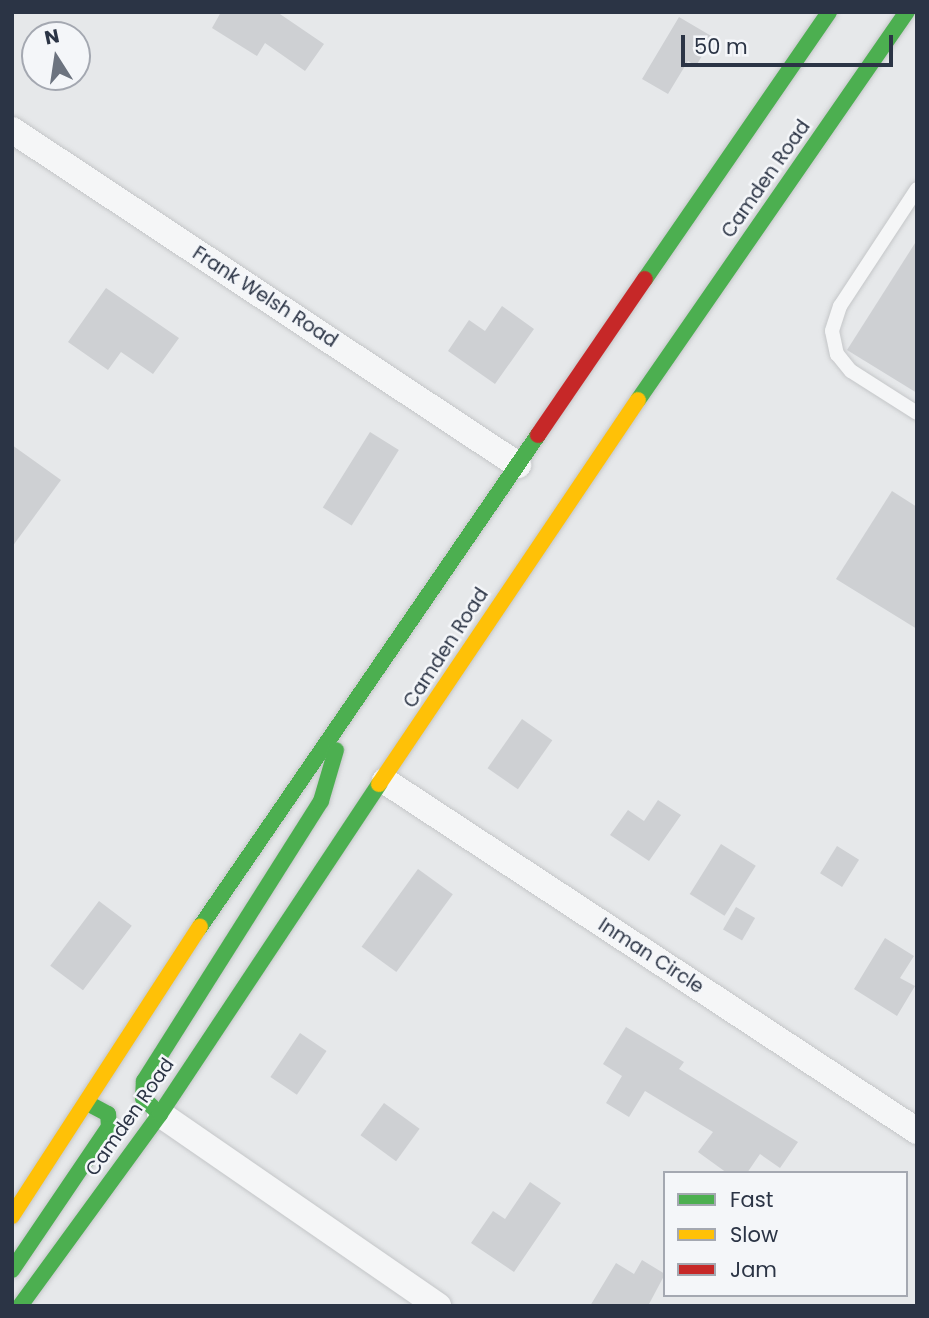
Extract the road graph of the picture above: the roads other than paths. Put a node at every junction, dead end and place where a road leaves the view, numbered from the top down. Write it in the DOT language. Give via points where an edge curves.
graph roads {
  1 [pos="829,12"];
  2 [pos="907,12"];
  3 [pos="12,130"];
  4 [pos="917,189"];
  5 [pos="917,413"];
  6 [pos="518,465"];
  7 [pos="345,718"];
  8 [pos="385,781"];
  9 [pos="89,1104"];
  10 [pos="160,1114"];
  11 [pos="917,1131"];
  12 [pos="12,1168"];
  13 [pos="36,1182"];
  14 [pos="12,1216"];
  15 [pos="12,1270"];
  16 [pos="20,1306"];
  17 [pos="438,1306"];
  1 -- 6 [label="main road, Camden Road"];
  2 -- 8 [label="main road, Camden Road" via="541,541"];
  3 -- 6 [label="street, Frank Welsh Road"];
  4 -- 5 [label="lane" via="840,306 832,331 836,354 851,371"];
  6 -- 7 [label="main road, Camden Road"];
  7 -- 9 [label="main road, Camden Road"];
  7 -- 10 [label="main road" via="321,801 144,1082 143,1098"];
  8 -- 10 [label="main road, Camden Road"];
  8 -- 11 [label="street, Inman Circle"];
  9 -- 13 [label="main road, Camden Road"];
  9 -- 15 [label="main road" via="108,1114 109,1127"];
  10 -- 16 [label="main road, Camden Road"];
  10 -- 17 [label="street"];
  12 -- 13 [label="street"];
  13 -- 14 [label="main road, Camden Road"];
}
